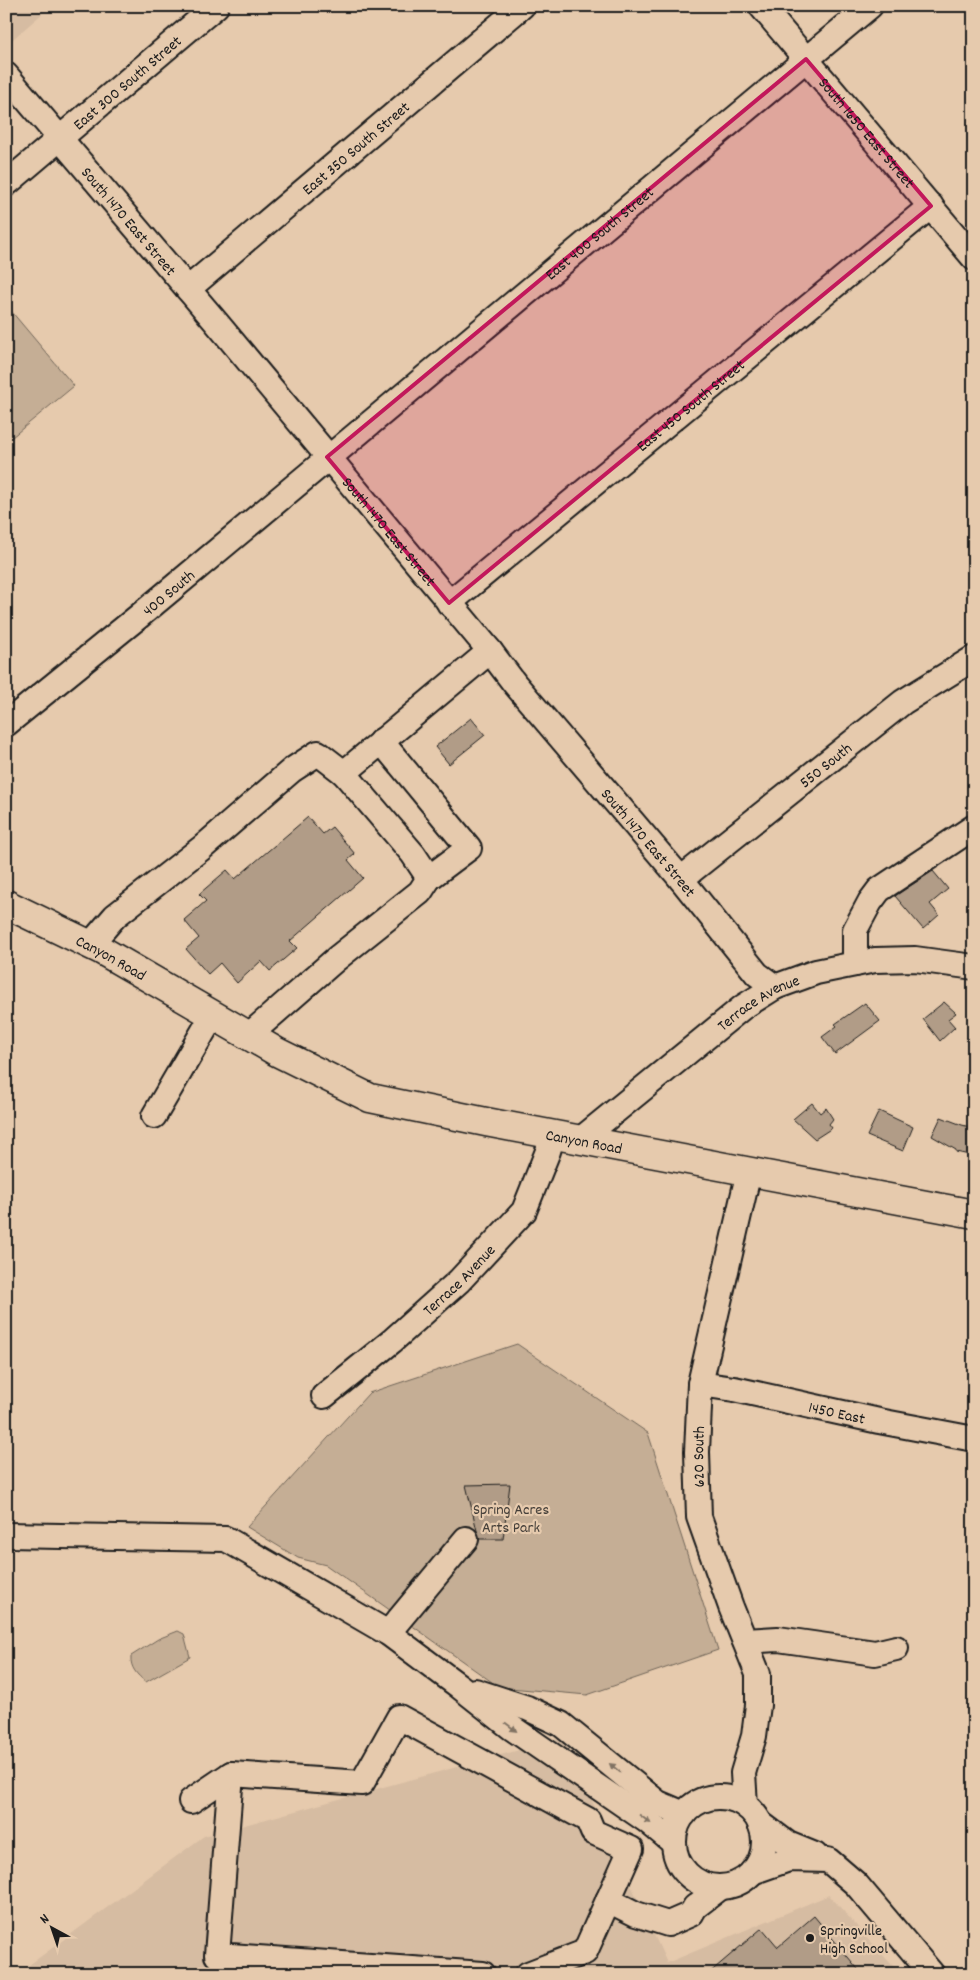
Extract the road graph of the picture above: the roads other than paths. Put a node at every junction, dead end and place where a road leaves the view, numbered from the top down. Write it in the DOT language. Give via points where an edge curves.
graph roads {
  1 [pos="216,6"];
  2 [pos="522,6"];
  3 [pos="761,6"];
  4 [pos="870,6"];
  5 [pos="806,59"];
  6 [pos="6,74"];
  7 [pos="60,138"];
  8 [pos="6,184"];
  9 [pos="930,206"];
  10 [pos="974,258"];
  11 [pos="188,289"];
  12 [pos="327,458"];
  13 [pos="450,603"];
  14 [pos="490,651"];
  15 [pos="974,658"];
  16 [pos="6,724"];
  17 [pos="381,741"];
  18 [pos="344,773"];
  19 [pos="974,827"];
  20 [pos="429,878"];
  21 [pos="681,879"];
  22 [pos="6,904"];
  23 [pos="90,945"];
  24 [pos="855,964"];
  25 [pos="974,968"];
  26 [pos="775,986"];
  27 [pos="213,1015"];
  28 [pos="248,1036"];
  29 [pos="154,1116"];
  30 [pos="553,1135"];
  31 [pos="580,1140"];
  32 [pos="750,1171"];
  33 [pos="974,1214"];
  34 [pos="700,1384"];
  35 [pos="324,1396"];
  36 [pos="974,1439"];
  37 [pos="6,1535"];
  38 [pos="466,1539"];
  39 [pos="388,1634"];
  40 [pos="745,1641"];
  41 [pos="896,1648"];
  42 [pos="460,1686"];
  43 [pos="754,1736"];
  44 [pos="231,1774"];
  45 [pos="710,1798"];
  46 [pos="616,1799"];
  47 [pos="191,1801"];
  48 [pos="744,1805"];
  49 [pos="684,1814"];
  50 [pos="760,1823"];
  51 [pos="593,1832"];
  52 [pos="674,1843"];
  53 [pos="828,1860"];
  54 [pos="752,1872"];
  55 [pos="695,1880"];
  56 [pos="721,1887"];
  57 [pos="608,1900"];
  58 [pos="695,1907"];
  59 [pos="484,1974"];
  60 [pos="528,1974"];
  61 [pos="932,1974"];
  1 -- 7 [label="street, East 300 South Street"];
  2 -- 11 [label="street, East 350 South Street"];
  3 -- 5 [label="street, South 1650 East Street"];
  4 -- 5 [label="street, East 400 South Street"];
  5 -- 9 [label="street, South 1650 East Street"];
  5 -- 12 [label="street, East 400 South Street"];
  6 -- 7 [label="street, South 1470 East Street"];
  7 -- 8 [label="street, East 300 South Street"];
  7 -- 11 [label="street, South 1470 East Street"];
  9 -- 10 [label="street, South 1650 East Street"];
  9 -- 13 [label="street, East 450 South Street"];
  11 -- 12 [label="street, South 1470 East Street"];
  12 -- 13 [label="street, South 1470 East Street"];
  12 -- 16 [label="street, 400 South"];
  13 -- 14 [label="street, South 1470 East Street"];
  14 -- 17 [label="street"];
  14 -- 21 [label="street, South 1470 East Street"];
  15 -- 21 [label="street, 550 South" via="903,702"];
  17 -- 18 [label="street"];
  17 -- 20 [label="street" via="468,848"];
  18 -- 20 [label="street"];
  18 -- 23 [label="street" via="318,753 292,770 203,847 115,916"];
  19 -- 24 [label="street" via="879,890 856,930"];
  20 -- 28 [label="street" via="420,892 336,959"];
  21 -- 26 [label="street, South 1470 East Street" via="757,974"];
  22 -- 23 [label="main road, Canyon Road"];
  23 -- 27 [label="main road, Canyon Road"];
  24 -- 25 [label="street, Terrace Avenue" via="915,959"];
  24 -- 26 [label="street, Terrace Avenue" via="816,972"];
  26 -- 31 [label="street, Terrace Avenue" via="743,1007"];
  27 -- 28 [label="main road, Canyon Road"];
  27 -- 29 [label="street"];
  28 -- 30 [label="main road, Canyon Road" via="370,1098"];
  30 -- 31 [label="main road, Canyon Road"];
  30 -- 35 [label="street, Terrace Avenue" via="524,1211 459,1281"];
  31 -- 32 [label="main road, Canyon Road"];
  32 -- 33 [label="main road, Canyon Road"];
  32 -- 34 [label="street, 620 South"];
  34 -- 36 [label="street, 1450 East"];
  34 -- 40 [label="street, 620 South" via="699,1517"];
  37 -- 39 [label="street" via="226,1539"];
  38 -- 39 [label="street"];
  39 -- 42 [label="street"];
  40 -- 41 [label="street" via="778,1639 875,1653"];
  40 -- 43 [label="street, 620 South" via="758,1674"];
  42 -- 46 [label="street, one-way" via="512,1728"];
  49 -- 42 [label="street, one-way" via="658,1803 561,1724 527,1708"];
  43 -- 45 [label="street, 620 South"];
  43 -- 48 [label="street, 620 South" via="743,1773"];
  44 -- 47 [label="street"];
  44 -- 51 [label="street" via="362,1783 399,1717 588,1820"];
  44 -- 59 [label="street" via="217,1954"];
  45 -- 48 [label="street" via="734,1799"];
  45 -- 49 [label="street, 620 South"];
  46 -- 51 [label="street"];
  46 -- 52 [label="street, one-way"];
  48 -- 50 [label="street"];
  49 -- 52 [label="street" via="678,1822"];
  50 -- 53 [label="street" via="788,1844"];
  50 -- 54 [label="street" via="764,1849"];
  51 -- 57 [label="street" via="631,1849"];
  52 -- 55 [label="street" via="680,1864"];
  53 -- 54 [label="street" via="789,1859"];
  53 -- 61 [label="street" via="856,1884"];
  54 -- 56 [label="street" via="738,1882"];
  55 -- 56 [label="street"];
  55 -- 58 [label="street"];
  56 -- 58 [label="street"];
  57 -- 58 [label="street" via="636,1914 668,1924 691,1914"];
  57 -- 60 [label="street" via="585,1952"];
}
